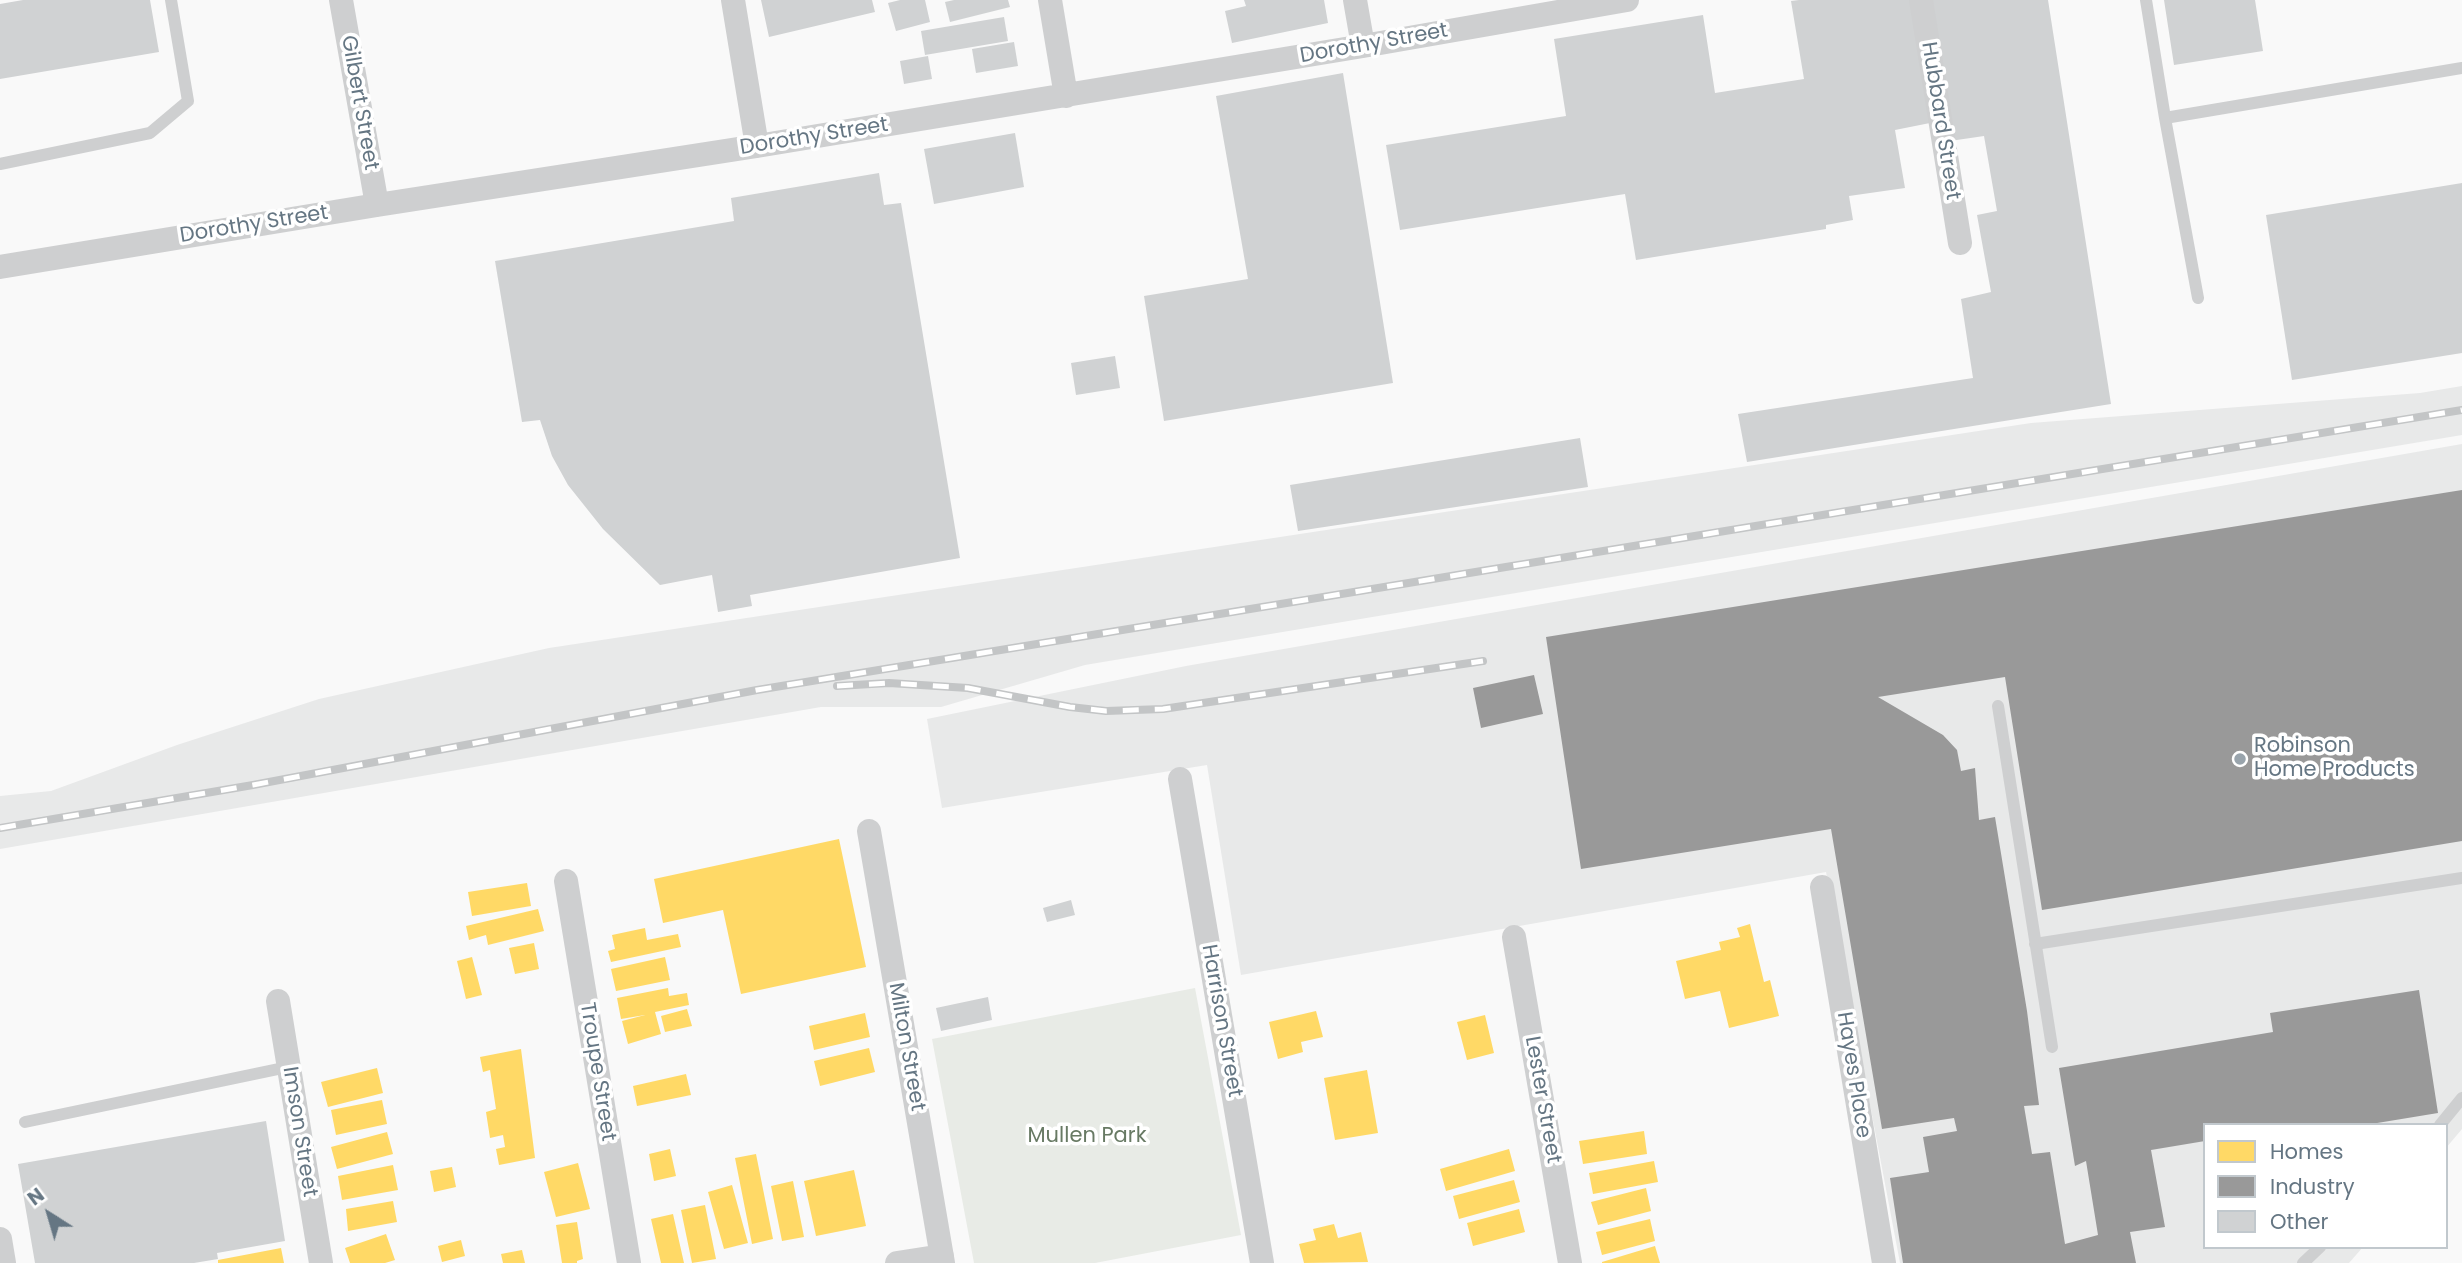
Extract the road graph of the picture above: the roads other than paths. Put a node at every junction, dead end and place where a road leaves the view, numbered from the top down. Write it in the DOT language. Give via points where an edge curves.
graph roads {
  1 [pos="171,0"];
  2 [pos="341,0"];
  3 [pos="733,0"];
  4 [pos="1050,0"];
  5 [pos="1355,0"];
  6 [pos="1628,0"];
  7 [pos="1921,0"];
  8 [pos="2147,0"];
  9 [pos="1363,46"];
  10 [pos="2462,68"];
  11 [pos="1066,96"];
  12 [pos="2165,118"];
  13 [pos="757,146"];
  14 [pos="0,164"];
  15 [pos="377,205"];
  16 [pos="1960,243"];
  17 [pos="0,267"];
  18 [pos="2198,298"];
  19 [pos="1998,706"];
  20 [pos="1180,779"];
  21 [pos="869,831"];
  22 [pos="2462,878"];
  23 [pos="566,881"];
  24 [pos="1822,887"];
  25 [pos="1514,937"];
  26 [pos="2035,944"];
  27 [pos="278,1000"];
  28 [pos="2052,1047"];
  29 [pos="288,1067"];
  30 [pos="2462,1098"];
  31 [pos="25,1122"];
  32 [pos="2442,1123"];
  33 [pos="0,1239"];
  34 [pos="2318,1249"];
  35 [pos="942,1259"];
  36 [pos="4,1263"];
  37 [pos="321,1263"];
  38 [pos="629,1263"];
  39 [pos="897,1263"];
  40 [pos="1262,1263"];
  41 [pos="1570,1263"];
  42 [pos="1884,1263"];
  43 [pos="2303,1263"];
  1 -- 14 [label="lane" via="188,101 150,133"];
  2 -- 15 [label="street, Gilbert Street"];
  3 -- 13 [label="street"];
  4 -- 11 [label="street"];
  5 -- 9 [label="street"];
  6 -- 9 [label="street, Dorothy Street"];
  7 -- 16 [label="street, Hubbard Street"];
  8 -- 12 [label="lane"];
  9 -- 11 [label="street, Dorothy Street"];
  10 -- 12 [label="lane"];
  11 -- 13 [label="street, Dorothy Street"];
  12 -- 18 [label="lane"];
  13 -- 15 [label="street, Dorothy Street"];
  15 -- 17 [label="street, Dorothy Street"];
  19 -- 26 [label="lane"];
  20 -- 40 [label="street, Harrison Street"];
  21 -- 35 [label="street, Milton Street"];
  22 -- 26 [label="lane"];
  23 -- 38 [label="street, Troupe Street"];
  24 -- 42 [label="street, Hayes Place"];
  25 -- 41 [label="street, Lester Street"];
  26 -- 28 [label="lane"];
  27 -- 29 [label="street, Imson Street"];
  29 -- 31 [label="lane"];
  29 -- 37 [label="street, Imson Street"];
  30 -- 32 [label="lane"];
  33 -- 36 [label="street"];
  34 -- 43 [label="lane"];
  35 -- 39 [label="street"];
}
